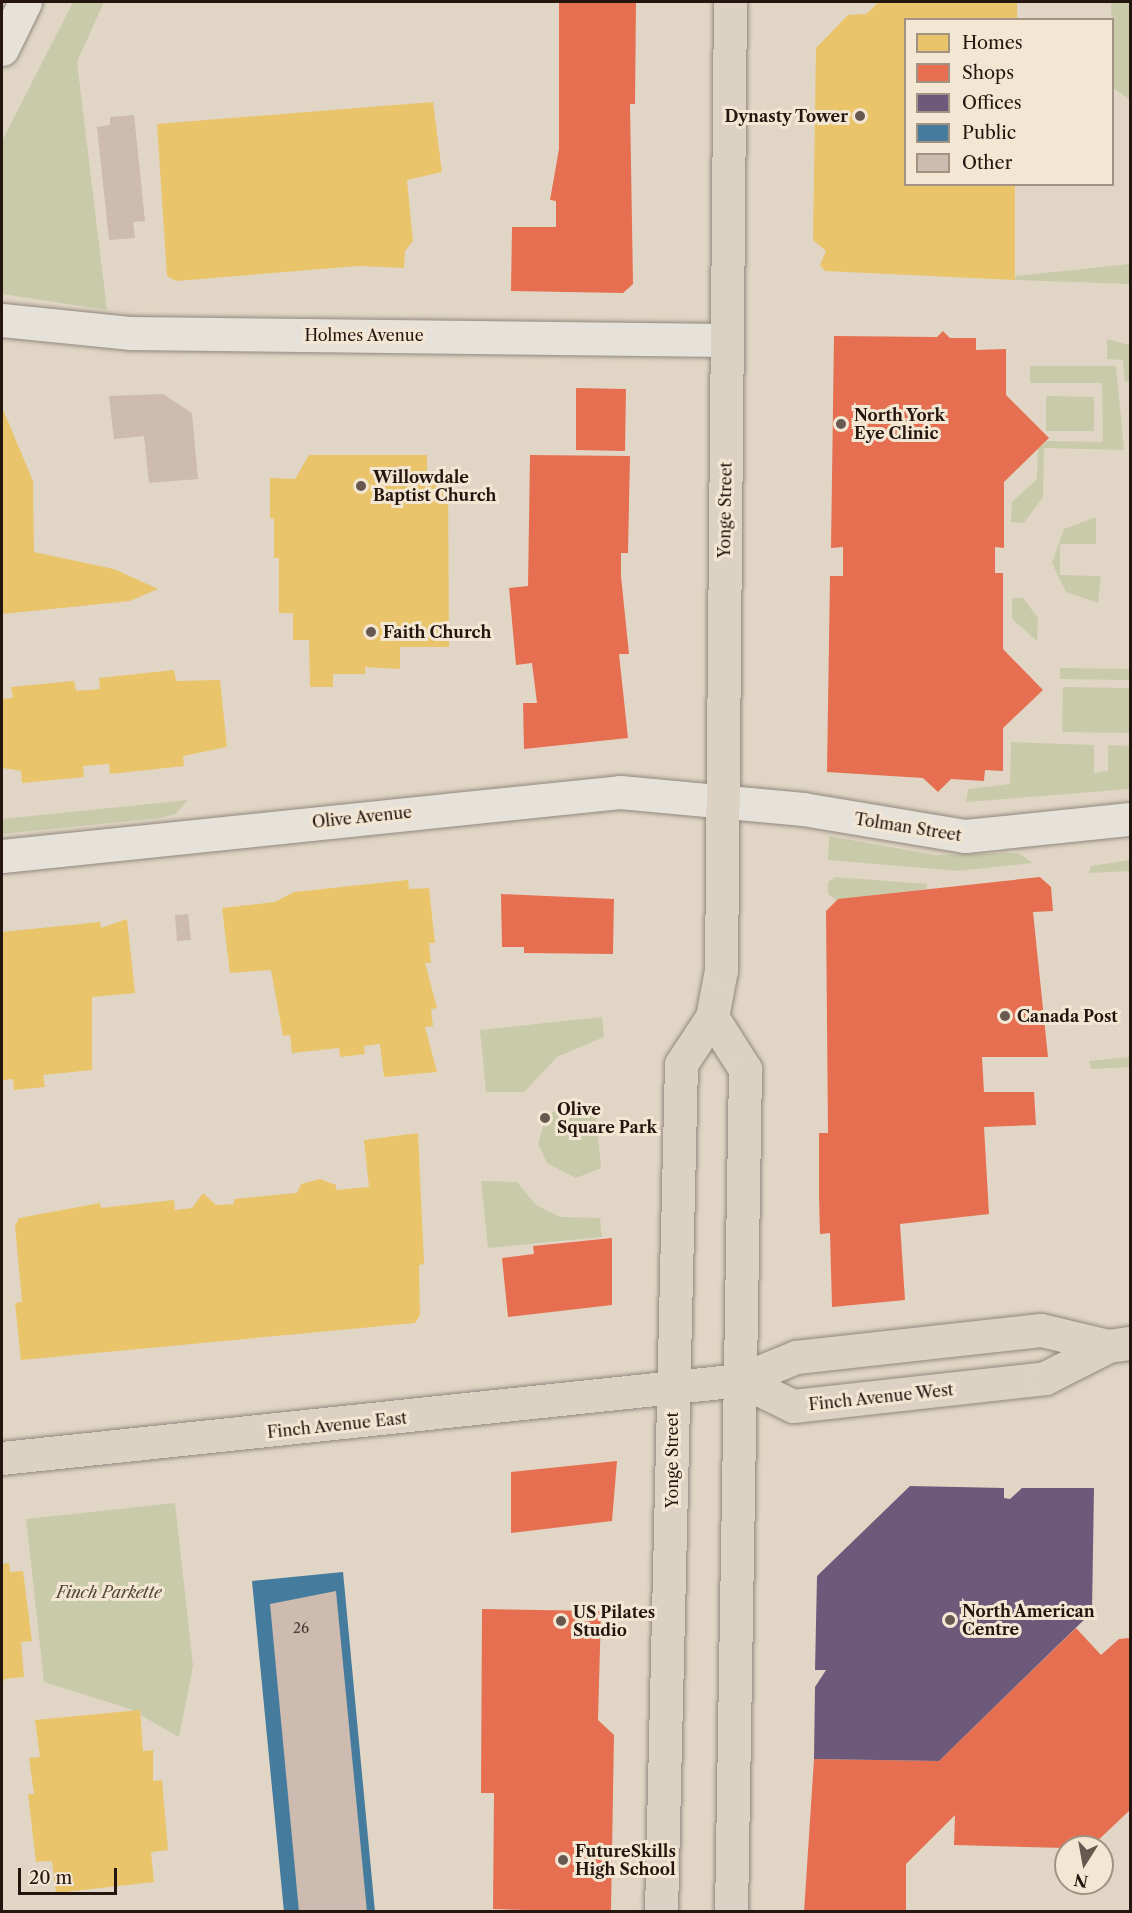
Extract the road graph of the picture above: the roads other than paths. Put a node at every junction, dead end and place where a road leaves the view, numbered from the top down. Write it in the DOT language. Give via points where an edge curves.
graph roads {
  1 [pos="24,2"];
  2 [pos="730,2"];
  3 [pos="2,49"];
  4 [pos="2,320"];
  5 [pos="727,340"];
  6 [pos="722,801"];
  7 [pos="1131,819"];
  8 [pos="2,856"];
  9 [pos="712,1017"];
  10 [pos="1119,1344"];
  11 [pos="740,1380"];
  12 [pos="671,1386"];
  13 [pos="2,1458"];
  14 [pos="661,1911"];
  15 [pos="731,1911"];
  1 -- 3 [label="street"];
  2 -- 5 [label="main road, Yonge Street"];
  4 -- 5 [label="street, Holmes Avenue" via="131,333"];
  5 -- 6 [label="main road, Yonge Street"];
  6 -- 7 [label="street, Tolman Street" via="965,836"];
  6 -- 8 [label="street, Olive Avenue" via="620,792"];
  6 -- 9 [label="main road, Yonge Street" via="720,970"];
  9 -- 11 [label="main road" via="745,1069"];
  9 -- 12 [label="main road, Yonge Street" via="681,1064"];
  10 -- 11 [label="main road, Finch Avenue West" via="1041,1330 796,1357"];
  10 -- 11 [label="main road, Finch Avenue West" via="1045,1378 794,1406"];
  11 -- 12 [label="main road, Finch Avenue East"];
  11 -- 15 [label="main road"];
  12 -- 13 [label="main road, Finch Avenue East"];
  12 -- 14 [label="main road, Yonge Street" via="674,1448"];
}
